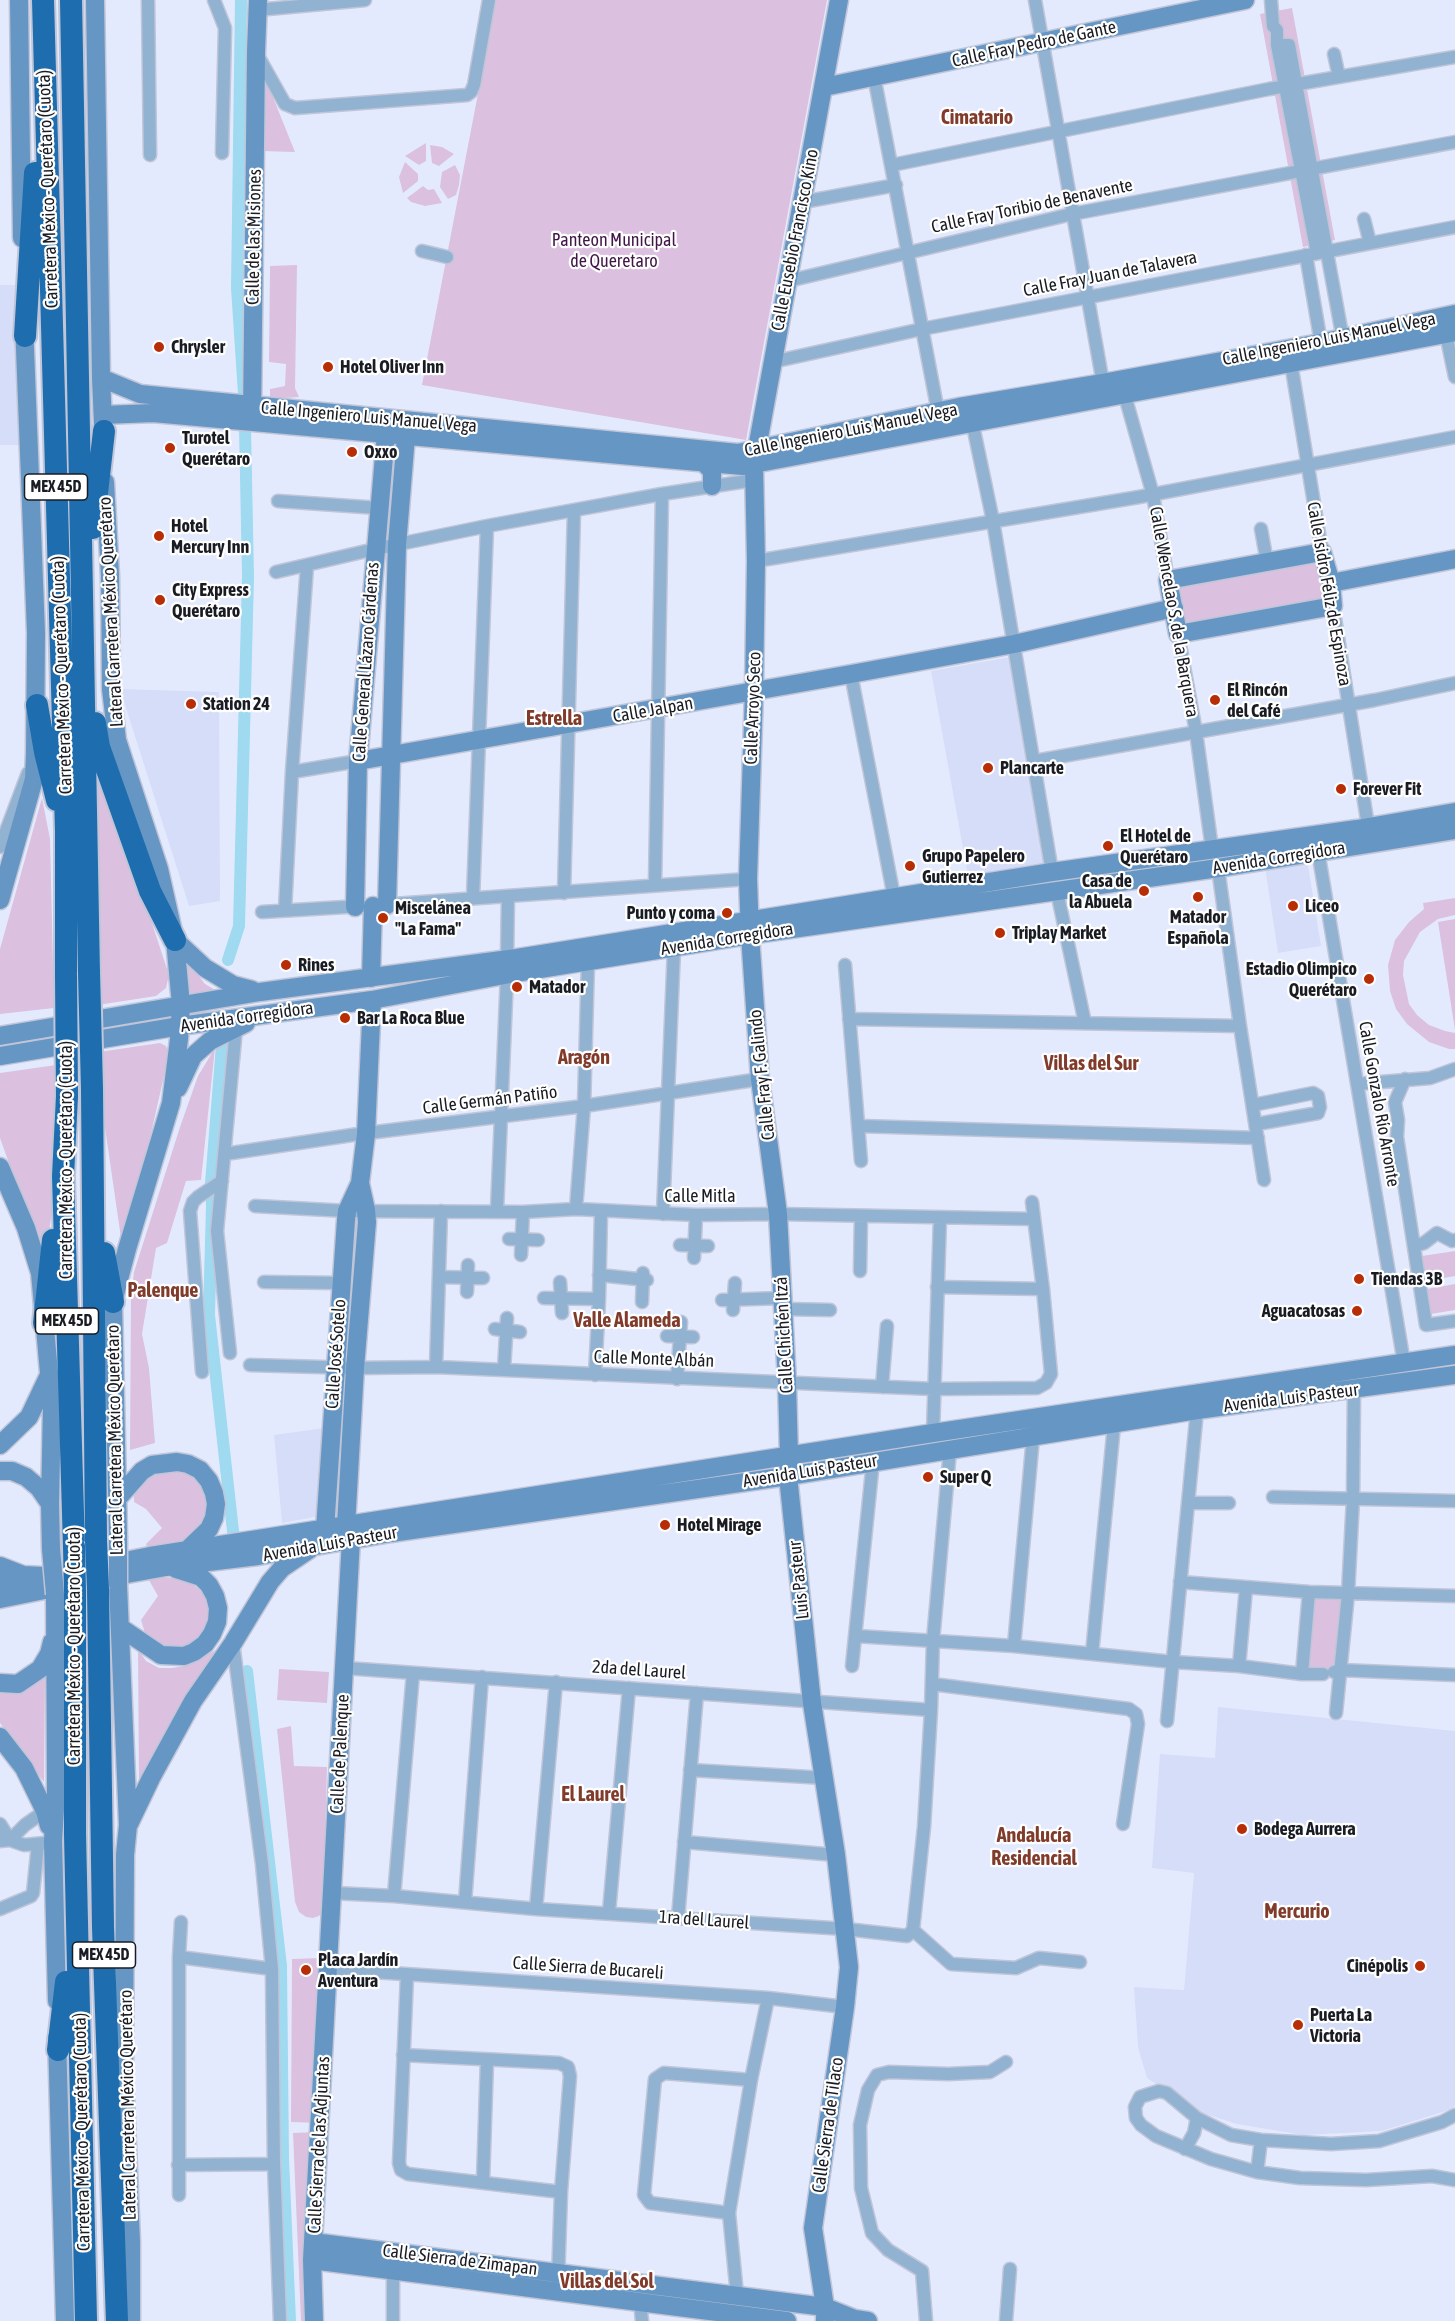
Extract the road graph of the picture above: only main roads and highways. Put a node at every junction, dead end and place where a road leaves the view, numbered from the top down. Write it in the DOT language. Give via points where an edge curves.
graph roads {
  1 [pos="19,0"];
  2 [pos="43,0"];
  3 [pos="70,0"];
  4 [pos="95,0"];
  5 [pos="839,0"];
  6 [pos="1245,0"];
  7 [pos="258,5"];
  8 [pos="824,87"];
  9 [pos="45,97"];
  10 [pos="1455,314"];
  11 [pos="1451,333"];
  12 [pos="25,336"];
  13 [pos="1344,344"];
  14 [pos="1322,350"];
  15 [pos="101,378"];
  16 [pos="1113,389"];
  17 [pos="252,414"];
  18 [pos="103,423"];
  19 [pos="387,426"];
  20 [pos="407,428"];
  21 [pos="704,463"];
  22 [pos="755,465"];
  23 [pos="712,486"];
  24 [pos="1455,559"];
  25 [pos="1168,580"];
  26 [pos="1331,583"];
  27 [pos="1174,608"];
  28 [pos="83,619"];
  29 [pos="1178,634"];
  30 [pos="83,658"];
  31 [pos="754,691"];
  32 [pos="37,705"];
  33 [pos="391,755"];
  34 [pos="358,761"];
  35 [pos="1455,812"];
  36 [pos="1455,830"];
  37 [pos="66,831"];
  38 [pos="0,900"];
  39 [pos="371,906"];
  40 [pos="750,927"];
  41 [pos="175,940"];
  42 [pos="507,967"];
  43 [pos="371,978"];
  44 [pos="260,992"];
  45 [pos="372,1000"];
  46 [pos="181,1005"];
  47 [pos="261,1017"];
  48 [pos="180,1026"];
  49 [pos="0,1036"];
  50 [pos="0,1056"];
  51 [pos="171,1103"];
  52 [pos="0,1167"];
  53 [pos="63,1176"];
  54 [pos="360,1183"];
  55 [pos="94,1201"];
  56 [pos="778,1214"];
  57 [pos="113,1302"];
  58 [pos="44,1323"];
  59 [pos="1455,1354"];
  60 [pos="1455,1375"];
  61 [pos="48,1376"];
  62 [pos="1262,1392"];
  63 [pos="1193,1402"];
  64 [pos="0,1445"];
  65 [pos="789,1457"];
  66 [pos="0,1471"];
  67 [pos="788,1476"];
  68 [pos="118,1498"];
  69 [pos="50,1503"];
  70 [pos="325,1529"];
  71 [pos="348,1533"];
  72 [pos="313,1546"];
  73 [pos="185,1552"];
  74 [pos="0,1566"];
  75 [pos="166,1567"];
  76 [pos="0,1583"];
  77 [pos="108,1587"];
  78 [pos="31,1592"];
  79 [pos="65,1593"];
  80 [pos="0,1599"];
  81 [pos="56,1626"];
  82 [pos="120,1628"];
  83 [pos="0,1683"];
  84 [pos="0,1737"];
  85 [pos="128,1826"];
  86 [pos="75,1834"];
  87 [pos="46,1843"];
  88 [pos="846,1929"];
  89 [pos="329,1969"];
  90 [pos="58,2050"];
  91 [pos="313,2251"];
  92 [pos="825,2314"];
  93 [pos="857,2320"];
  94 [pos="65,2321"];
  95 [pos="86,2321"];
  96 [pos="117,2321"];
  97 [pos="131,2321"];
  98 [pos="314,2321"];
  99 [pos="787,2321"];
  1 -- 12 [label="main road" via="28,38 20,160"];
  2 -- 9 [label="highway, Carretera México - Querétaro (Cuota) / MEX 45D"];
  3 -- 28 [label="highway, Carretera México - Querétaro (Cuota) / MEX 45D"];
  4 -- 15 [label="main road, Lateral Carretera México Querétaro" via="90,35"];
  5 -- 8 [label="main road, Calle Eusebio Francisco Kino"];
  6 -- 8 [label="main road, Calle Fray Pedro de Gante"];
  7 -- 17 [label="main road, Calle de las Misiones"];
  8 -- 22 [label="main road, Calle Eusebio Francisco Kino"];
  9 -- 12 [label="highway" via="34,186"];
  9 -- 37 [label="highway, Carretera México - Querétaro (Cuota) / MEX 45D"];
  10 -- 13 [label="main road, Calle Ingeniero Luis Manuel Vega"];
  11 -- 13 [label="main road, Calle Ingeniero Luis Manuel Vega"];
  12 -- 32 [label="main road"];
  13 -- 14 [label="main road, Calle Ingeniero Luis Manuel Vega"];
  14 -- 16 [label="main road, Calle Ingeniero Luis Manuel Vega"];
  14 -- 16 [label="main road, Calle Ingeniero Luis Manuel Vega" via="1290,363"];
  15 -- 17 [label="main road, Calle Ingeniero Luis Manuel Vega" via="140,394"];
  15 -- 18 [label="main road, Lateral Carretera México Querétaro"];
  16 -- 22 [label="main road, Calle Ingeniero Luis Manuel Vega" via="939,420"];
  17 -- 18 [label="main road, Calle Ingeniero Luis Manuel Vega" via="153,413"];
  17 -- 19 [label="main road, Calle Ingeniero Luis Manuel Vega"];
  18 -- 28 [label="highway"];
  18 -- 41 [label="main road, Lateral Carretera México Querétaro" via="111,689 117,740 159,869"];
  19 -- 20 [label="main road, Calle Ingeniero Luis Manuel Vega"];
  19 -- 34 [label="main road, Calle General Lázaro Cárdenas"];
  20 -- 21 [label="main road, Calle Ingeniero Luis Manuel Vega"];
  20 -- 22 [label="main road, Calle Ingeniero Luis Manuel Vega" via="719,452"];
  20 -- 33 [label="main road, Calle General Lázaro Cárdenas" via="396,545"];
  21 -- 22 [label="main road, Calle Ingeniero Luis Manuel Vega"];
  21 -- 23 [label="main road" via="712,471"];
  22 -- 31 [label="main road, Calle Arroyo Seco"];
  24 -- 26 [label="main road"];
  25 -- 26 [label="main road, Calle Isidro Féliz de Espinoza" via="1322,552"];
  25 -- 27 [label="main road, Calle Wencelao S. de la Barquera"];
  26 -- 29 [label="main road, Calle Isidro Féliz de Espinoza" via="1333,606"];
  27 -- 29 [label="main road, Calle Wencelao S. de la Barquera"];
  27 -- 31 [label="main road, Calle Jalpan" via="1014,644"];
  28 -- 30 [label="highway, Carretera México - Querétaro (Cuota) / MEX 45D"];
  30 -- 41 [label="highway" via="99,747 150,891"];
  30 -- 55 [label="highway, Carretera México - Querétaro (Cuota) / MEX 45D, bridge"];
  31 -- 33 [label="main road, Calle Jalpan"];
  31 -- 40 [label="main road, Calle Arroyo Seco"];
  32 -- 37 [label="highway" via="52,784"];
  32 -- 38 [label="main road" via="34,779"];
  33 -- 34 [label="main road, Calle Jalpan"];
  33 -- 39 [label="main road, Calle General Lázaro Cárdenas"];
  34 -- 39 [label="main road, Calle General Lázaro Cárdenas"];
  35 -- 40 [label="main road, Avenida Corregidora" via="894,897"];
  36 -- 40 [label="main road, Avenida Corregidora" via="1058,891"];
  37 -- 53 [label="highway, Carretera México - Querétaro (Cuota) / MEX 45D, bridge" via="67,1096"];
  39 -- 43 [label="main road, Calle General Lázaro Cárdenas"];
  40 -- 42 [label="main road, Avenida Corregidora"];
  40 -- 42 [label="main road, Avenida Corregidora" via="674,948 588,961"];
  40 -- 56 [label="main road, Calle Fray F. Galindo" via="760,1079"];
  41 -- 44 [label="main road" via="205,968 233,985"];
  41 -- 46 [label="main road, Lateral Carretera México Querétaro"];
  42 -- 43 [label="main road, Avenida Corregidora"];
  42 -- 45 [label="main road, Avenida Corregidora"];
  43 -- 44 [label="main road, Avenida Corregidora"];
  44 -- 46 [label="main road, Avenida Corregidora"];
  45 -- 47 [label="main road, Avenida Corregidora"];
  45 -- 54 [label="main road, Calle José Sotelo"];
  46 -- 48 [label="main road, Lateral Carretera México Querétaro"];
  46 -- 49 [label="main road, Avenida Corregidora"];
  47 -- 48 [label="main road, Avenida Corregidora"];
  47 -- 51 [label="main road" via="210,1041 193,1056"];
  48 -- 50 [label="main road, Avenida Corregidora"];
  48 -- 51 [label="main road, Lateral Carretera México Querétaro"];
  51 -- 57 [label="main road, Lateral Carretera México Querétaro"];
  52 -- 58 [label="main road" via="37,1265"];
  53 -- 58 [label="highway"];
  53 -- 79 [label="highway, Carretera México - Querétaro (Cuota) / MEX 45D, bridge" via="74,1547"];
  54 -- 70 [label="main road, Calle José Sotelo" via="347,1211"];
  54 -- 71 [label="main road, Calle José Sotelo" via="366,1210"];
  55 -- 57 [label="highway"];
  55 -- 77 [label="highway, Carretera México - Querétaro (Cuota) / MEX 45D, bridge" via="96,1540"];
  56 -- 65 [label="main road, Calle Chichén Itzá"];
  57 -- 68 [label="main road, Lateral Carretera México Querétaro"];
  58 -- 61 [label="main road"];
  59 -- 62 [label="main road, Avenida Luis Pasteur"];
  60 -- 62 [label="main road, Avenida Luis Pasteur" via="1354,1390"];
  61 -- 64 [label="main road" via="29,1417"];
  61 -- 69 [label="main road" via="52,1406"];
  62 -- 63 [label="main road, Avenida Luis Pasteur"];
  63 -- 65 [label="main road, Avenida Luis Pasteur" via="933,1433"];
  63 -- 67 [label="main road, Avenida Luis Pasteur" via="1114,1425"];
  65 -- 67 [label="main road, Luis Pasteur"];
  65 -- 71 [label="main road, Avenida Luis Pasteur"];
  66 -- 69 [label="main road" via="26,1477"];
  67 -- 71 [label="main road, Avenida Luis Pasteur"];
  67 -- 88 [label="main road, Luis Pasteur" via="812,1703"];
  68 -- 73 [label="main road" via="152,1465 177,1462 200,1470 214,1493 214,1518 209,1529"];
  68 -- 77 [label="main road, Lateral Carretera México Querétaro, bridge" via="118,1536"];
  69 -- 79 [label="main road, bridge" via="51,1549"];
  70 -- 71 [label="main road, Avenida Luis Pasteur"];
  70 -- 73 [label="main road, Avenida Luis Pasteur"];
  71 -- 72 [label="main road, Avenida Luis Pasteur"];
  71 -- 89 [label="main road, Calle de Palenque"];
  72 -- 75 [label="main road, Avenida Luis Pasteur"];
  72 -- 85 [label="main road" via="282,1568 270,1582 193,1701"];
  73 -- 74 [label="main road, Avenida Luis Pasteur" via="43,1576 23,1575"];
  75 -- 78 [label="main road, Avenida Luis Pasteur"];
  75 -- 82 [label="main road" via="201,1577 215,1596 217,1622 205,1644 184,1656 161,1655"];
  76 -- 78 [label="main road"];
  77 -- 82 [label="main road, Lateral Carretera México Querétaro"];
  77 -- 96 [label="highway, Carretera México - Querétaro (Cuota) / MEX 45D" via="103,1927"];
  78 -- 80 [label="main road, Avenida Luis Pasteur"];
  79 -- 81 [label="main road"];
  79 -- 86 [label="highway, Carretera México - Querétaro (Cuota) / MEX 45D"];
  81 -- 83 [label="main road" via="49,1654 40,1668 18,1684"];
  81 -- 87 [label="main road" via="56,1794"];
  82 -- 85 [label="main road, Lateral Carretera México Querétaro"];
  84 -- 87 [label="main road" via="24,1768 45,1810"];
  85 -- 97 [label="main road, Lateral Carretera México Querétaro" via="124,2074"];
  86 -- 90 [label="highway" via="66,1910 66,1991"];
  86 -- 95 [label="highway, Carretera México - Querétaro (Cuota) / MEX 45D"];
  87 -- 90 [label="main road"];
  88 -- 92 [label="main road, Calle Sierra de Tilaco" via="849,1967 845,2007 813,2228"];
  89 -- 91 [label="main road, Calle Sierra de las Adjuntas"];
  90 -- 94 [label="main road"];
  91 -- 92 [label="main road, Calle Sierra de Zimapan" via="559,2273 736,2295"];
  91 -- 98 [label="main road, Calle Sierra de las Adjuntas"];
  91 -- 99 [label="main road, Calle Sierra de Zimapan" via="393,2269"];
  92 -- 93 [label="main road, Calle Sierra de Zimapan"];
}
